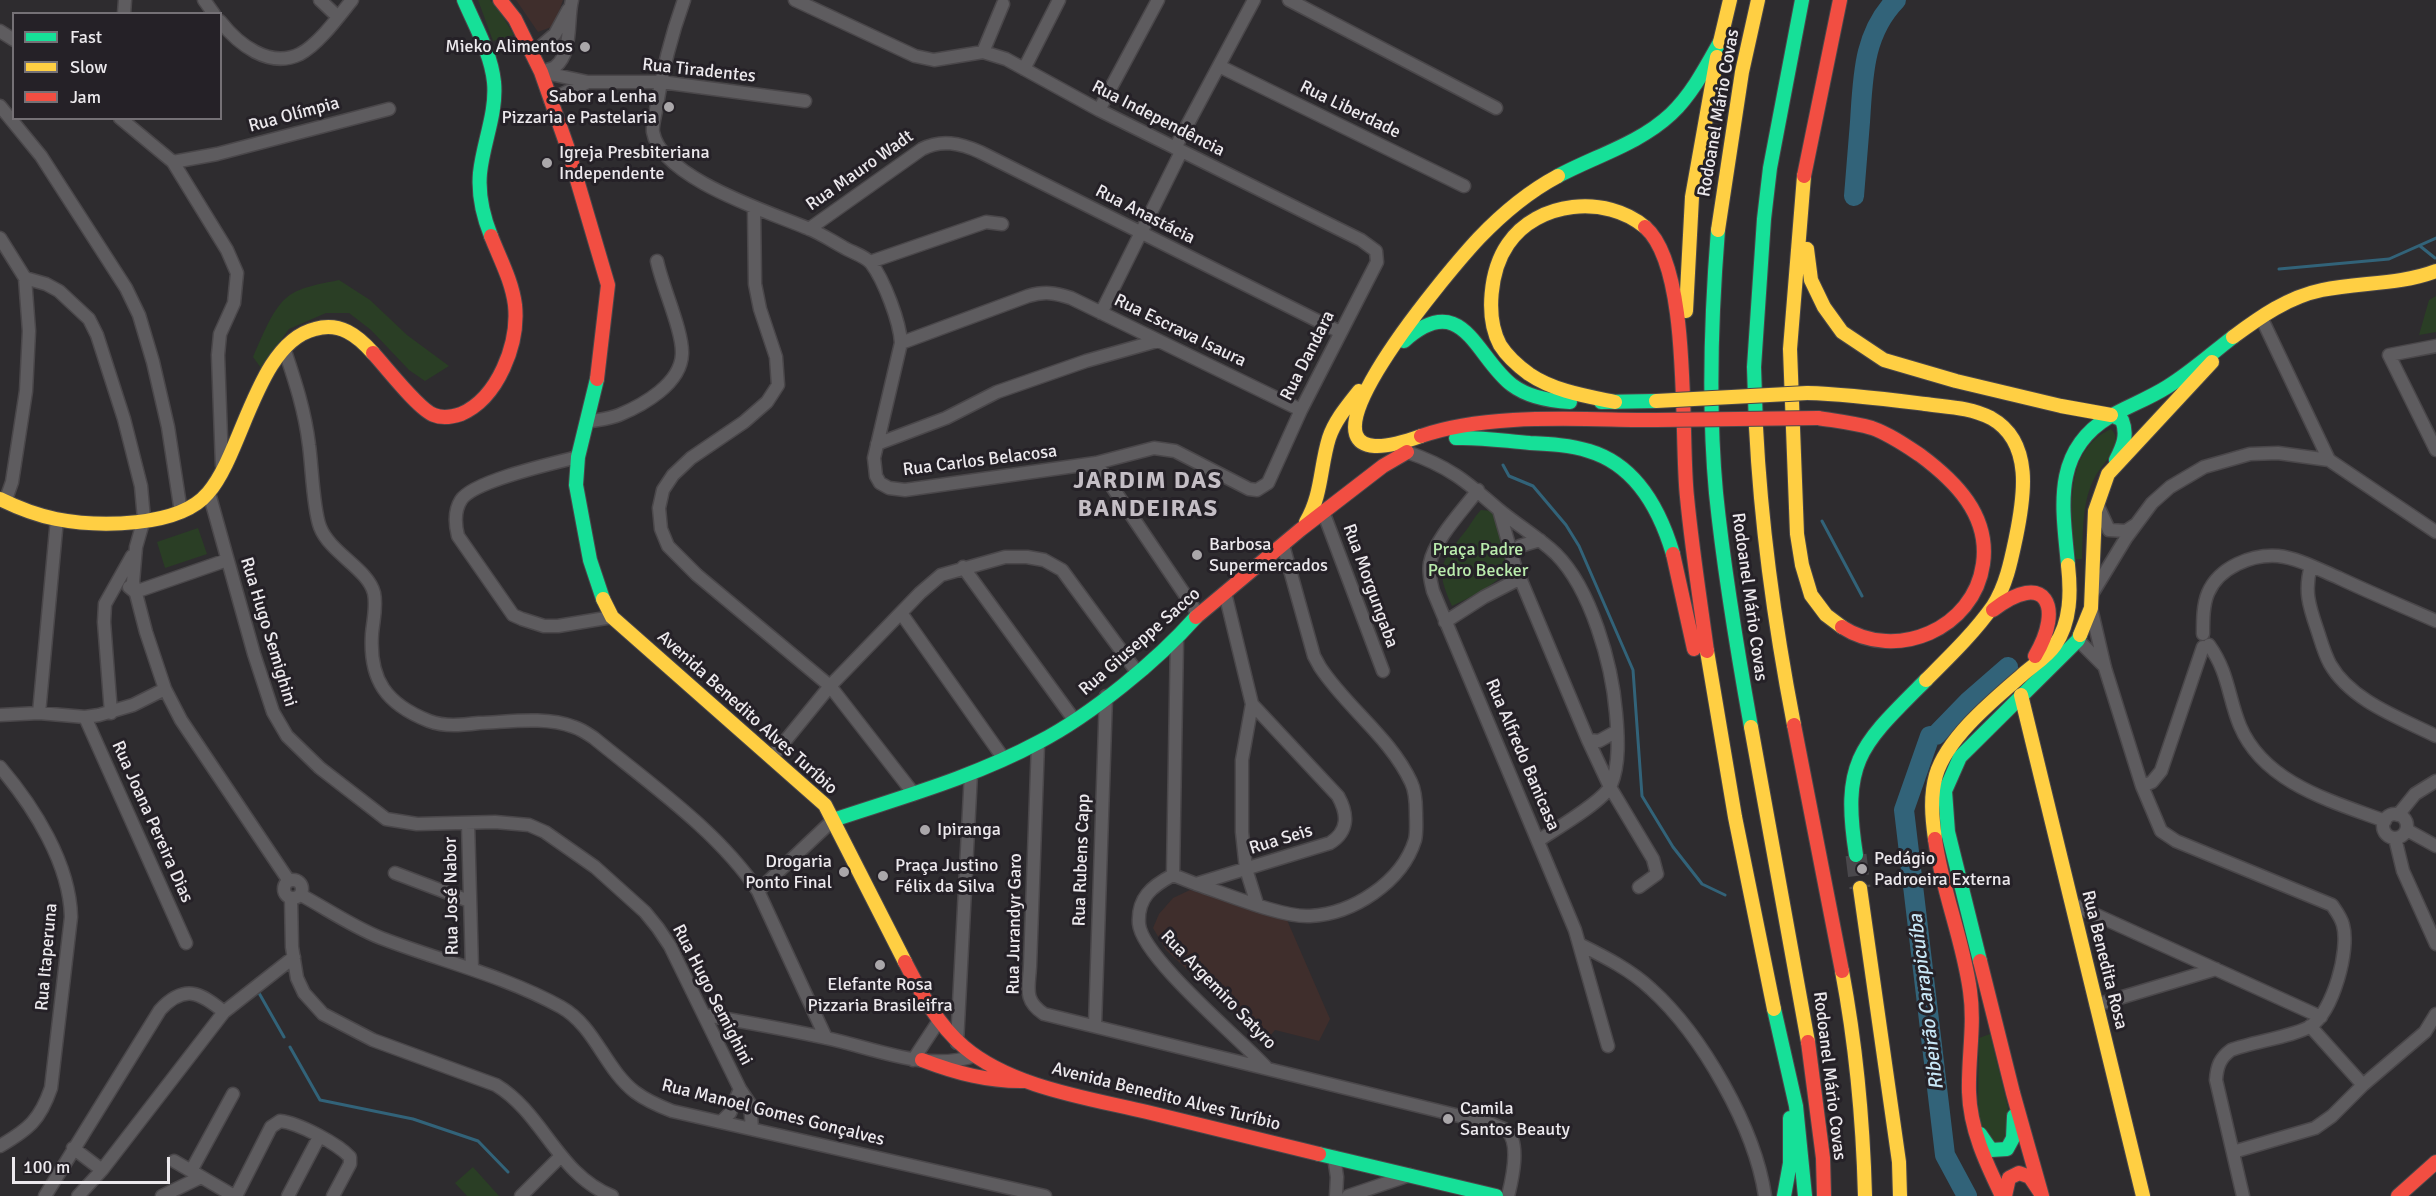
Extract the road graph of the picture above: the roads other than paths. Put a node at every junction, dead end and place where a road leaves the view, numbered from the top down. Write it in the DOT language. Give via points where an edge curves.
graph roads {
  1 [pos="320,0"];
  2 [pos="352,0"];
  3 [pos="464,0"];
  4 [pos="500,0"];
  5 [pos="684,0"];
  6 [pos="795,0"];
  7 [pos="1059,0"];
  8 [pos="1158,0"];
  9 [pos="1254,0"];
  10 [pos="1289,0"];
  11 [pos="1730,0"];
  12 [pos="1758,0"];
  13 [pos="1802,0"];
  14 [pos="1840,0"];
  15 [pos="571,3"];
  16 [pos="1003,4"];
  17 [pos="338,17"];
  18 [pos="222,24"];
  19 [pos="1720,42"];
  20 [pos="983,52"];
  21 [pos="533,53"];
  22 [pos="1220,66"];
  23 [pos="1024,69"];
  24 [pos="541,72"];
  25 [pos="588,82"];
  26 [pos="661,82"];
  27 [pos="550,100"];
  28 [pos="805,101"];
  29 [pos="0,106"];
  30 [pos="1496,108"];
  31 [pos="389,109"];
  32 [pos="1099,110"];
  33 [pos="122,120"];
  34 [pos="931,144"];
  35 [pos="1178,150"];
  36 [pos="173,162"];
  37 [pos="1804,176"];
  38 [pos="1464,186"];
  39 [pos="754,208"];
  40 [pos="1002,224"];
  41 [pos="809,229"];
  42 [pos="1142,234"];
  43 [pos="0,238"];
  44 [pos="1361,240"];
  45 [pos="657,261"];
  46 [pos="870,262"];
  47 [pos="2436,271"];
  48 [pos="25,278"];
  49 [pos="1101,313"];
  50 [pos="2261,317"];
  51 [pos="1340,332"];
  52 [pos="1157,341"];
  53 [pos="901,343"];
  54 [pos="2228,343"];
  55 [pos="2436,346"];
  56 [pos="284,348"];
  57 [pos="1380,364"];
  58 [pos="1682,385"];
  59 [pos="1860,394"];
  60 [pos="1616,402"];
  61 [pos="2061,406"];
  62 [pos="1301,410"];
  63 [pos="2111,415"];
  64 [pos="587,422"];
  65 [pos="1472,425"];
  66 [pos="1429,434"];
  67 [pos="1449,438"];
  68 [pos="876,444"];
  69 [pos="2436,450"];
  70 [pos="1407,452"];
  71 [pos="578,457"];
  72 [pos="2328,460"];
  73 [pos="1096,463"];
  74 [pos="222,470"];
  75 [pos="2108,474"];
  76 [pos="1478,489"];
  77 [pos="1257,490"];
  78 [pos="209,493"];
  79 [pos="2,500"];
  80 [pos="2097,504"];
  81 [pos="1499,510"];
  82 [pos="181,512"];
  83 [pos="1324,514"];
  84 [pos="57,519"];
  85 [pos="144,519"];
  86 [pos="2138,522"];
  87 [pos="1300,530"];
  88 [pos="2436,532"];
  89 [pos="1540,540"];
  90 [pos="1283,545"];
  91 [pos="136,547"];
  92 [pos="1512,557"];
  93 [pos="227,560"];
  94 [pos="2311,566"];
  95 [pos="963,567"];
  96 [pos="1521,579"];
  97 [pos="114,587"];
  98 [pos="135,592"];
  99 [pos="1225,593"];
  100 [pos="2092,594"];
  101 [pos="2091,608"];
  102 [pos="901,613"];
  103 [pos="1198,614"];
  104 [pos="1987,614"];
  105 [pos="612,617"];
  106 [pos="2436,621"];
  107 [pos="1445,622"];
  108 [pos="1177,638"];
  109 [pos="2078,639"];
  110 [pos="2206,646"];
  111 [pos="2105,668"];
  112 [pos="1383,671"];
  113 [pos="1137,672"];
  114 [pos="2021,677"];
  115 [pos="830,687"];
  116 [pos="165,689"];
  117 [pos="2021,695"];
  118 [pos="1106,696"];
  119 [pos="1252,704"];
  120 [pos="39,712"];
  121 [pos="111,712"];
  122 [pos="0,715"];
  123 [pos="85,717"];
  124 [pos="1996,719"];
  125 [pos="1075,720"];
  126 [pos="1617,730"];
  127 [pos="2029,732"];
  128 [pos="2436,736"];
  129 [pos="1588,740"];
  130 [pos="1038,743"];
  131 [pos="772,756"];
  132 [pos="1004,759"];
  133 [pos="0,767"];
  134 [pos="972,773"];
  135 [pos="2436,781"];
  136 [pos="2142,786"];
  137 [pos="1610,787"];
  138 [pos="914,794"];
  139 [pos="1733,807"];
  140 [pos="2398,815"];
  141 [pos="833,820"];
  142 [pos="2385,821"];
  143 [pos="468,823"];
  144 [pos="2407,830"];
  145 [pos="2395,838"];
  146 [pos="1539,840"];
  147 [pos="2436,846"];
  148 [pos="1856,855"];
  149 [pos="1246,870"];
  150 [pos="395,873"];
  151 [pos="1173,876"];
  152 [pos="1196,884"];
  153 [pos="1639,887"];
  154 [pos="1860,888"];
  155 [pos="758,891"];
  156 [pos="296,896"];
  157 [pos="470,901"];
  158 [pos="1257,904"];
  159 [pos="2072,904"];
  160 [pos="186,943"];
  161 [pos="2436,944"];
  162 [pos="1581,945"];
  163 [pos="294,957"];
  164 [pos="472,969"];
  165 [pos="2216,969"];
  166 [pos="2096,1005"];
  167 [pos="224,1012"];
  168 [pos="2436,1014"];
  169 [pos="705,1015"];
  170 [pos="2320,1017"];
  171 [pos="938,1022"];
  172 [pos="1095,1025"];
  173 [pos="2310,1026"];
  174 [pos="826,1038"];
  175 [pos="957,1043"];
  176 [pos="1608,1046"];
  177 [pos="974,1056"];
  178 [pos="918,1060"];
  179 [pos="1786,1064"];
  180 [pos="1267,1068"];
  181 [pos="1030,1081"];
  182 [pos="2362,1085"];
  183 [pos="740,1089"];
  184 [pos="2013,1093"];
  185 [pos="233,1094"];
  186 [pos="1973,1117"];
  187 [pos="722,1121"];
  188 [pos="752,1128"];
  189 [pos="319,1137"];
  190 [pos="0,1146"];
  191 [pos="73,1148"];
  192 [pos="2233,1152"];
  193 [pos="561,1157"];
  194 [pos="1334,1157"];
  195 [pos="174,1161"];
  196 [pos="2436,1162"];
  197 [pos="102,1170"];
  198 [pos="196,1174"];
  199 [pos="1410,1175"];
  200 [pos="45,1196"];
  201 [pos="78,1196"];
  202 [pos="162,1196"];
  203 [pos="235,1196"];
  204 [pos="288,1196"];
  205 [pos="333,1196"];
  206 [pos="521,1196"];
  207 [pos="612,1196"];
  208 [pos="1045,1196"];
  209 [pos="1336,1196"];
  210 [pos="1348,1196"];
  211 [pos="1496,1196"];
  212 [pos="1508,1196"];
  213 [pos="1764,1196"];
  214 [pos="1784,1196"];
  215 [pos="1805,1196"];
  216 [pos="1824,1196"];
  217 [pos="1865,1196"];
  218 [pos="1900,1196"];
  219 [pos="2003,1196"];
  220 [pos="2042,1196"];
  221 [pos="2143,1196"];
  222 [pos="2243,1196"];
  223 [pos="2398,1196"];
  1 -- 17 [label="street"];
  2 -- 17 [label="street"];
  3 -- 56 [label="main road" via="494,79 480,196 515,308 500,375 476,406 459,415 438,417 429,413 347,329 332,324 314,327 296,335"];
  4 -- 21 [label="main road, Avenida Benedito Alves Turíbio"];
  5 -- 26 [label="street"];
  6 -- 20 [label="street, Rua Independência" via="915,56 934,60"];
  7 -- 23 [label="street"];
  8 -- 32 [label="street"];
  9 -- 22 [label="street"];
  10 -- 30 [label="street"];
  11 -- 19 [label="main road"];
  12 -- 216 [label="main road, Rodoanel Mário Covas" via="1742,72 1718,231 1711,375 1716,491 1729,606 1812,1064"];
  13 -- 217 [label="main road, Rodoanel Mário Covas" via="1764,219 1754,367 1756,430 1781,656 1851,1020"];
  14 -- 37 [label="main road"];
  15 -- 21 [label="street" via="555,34"];
  15 -- 24 [label="street" via="561,60 555,68"];
  16 -- 20 [label="street"];
  17 -- 18 [label="street" via="301,54 289,57 255,53 233,38"];
  19 -- 57 [label="main road" via="1695,85 1663,121 1532,192 1507,211 1448,273"];
  19 -- 58 [label="main road" via="1692,197"];
  20 -- 23 [label="street, Rua Independência"];
  21 -- 24 [label="main road, Avenida Benedito Alves Turíbio"];
  22 -- 35 [label="street"];
  22 -- 38 [label="street, Rua Liberdade"];
  23 -- 32 [label="street, Rua Independência"];
  24 -- 25 [label="street, Rua Tiradentes"];
  24 -- 27 [label="main road, Avenida Benedito Alves Turíbio"];
  25 -- 26 [label="street, Rua Tiradentes"];
  25 -- 27 [label="street, Rua Tiradentes"];
  26 -- 28 [label="street, Rua Tiradentes"];
  26 -- 39 [label="street" via="653,132 660,149 678,167"];
  27 -- 64 [label="main road, Avenida Benedito Alves Turíbio" via="608,285 600,366"];
  29 -- 82 [label="street" via="41,156 126,288 139,315 168,427"];
  31 -- 36 [label="street, Rua Olímpia"];
  32 -- 35 [label="street, Rua Independência"];
  33 -- 36 [label="street"];
  34 -- 41 [label="street, Rua Mauro Wadt"];
  34 -- 42 [label="street, Rua Anastácia" via="970,147"];
  35 -- 42 [label="street"];
  35 -- 44 [label="street, Rua Independência"];
  36 -- 74 [label="street" via="237,273 234,303 220,334 218,355"];
  37 -- 61 [label="main road" via="1811,280 1842,332 1884,360"];
  37 -- 65 [label="main road, bridge" via="1790,336 1796,513 1805,580 1819,607 1833,622 1860,639 1895,644 1923,638 1945,626 1963,609 1975,588 1983,566 1981,533 1968,500 1947,475 1873,429 1818,418 1656,420 1494,422"];
  39 -- 41 [label="street"];
  39 -- 115 [label="street" via="755,284 776,357 778,385 767,402 744,422 673,475 663,490 659,508 661,529 668,546 697,575"];
  40 -- 46 [label="street" via="986,222"];
  41 -- 46 [label="street"];
  42 -- 49 [label="street"];
  42 -- 51 [label="street, Rua Anastácia"];
  43 -- 48 [label="street"];
  44 -- 51 [label="street, Rua Dandara" via="1376,251 1377,262"];
  45 -- 64 [label="street" via="682,354 676,372 658,393 617,416"];
  46 -- 53 [label="street, Rua Carlos Belacosa" via="901,329"];
  47 -- 50 [label="main road" via="2395,284 2308,293"];
  48 -- 79 [label="street" via="29,331 26,391 12,482"];
  48 -- 85 [label="street" via="59,291 89,319 97,335 133,453"];
  49 -- 52 [label="street, Rua Escrava Isaura"];
  49 -- 53 [label="street, Rua Escrava Isaura" via="1071,298 1041,292"];
  50 -- 54 [label="main road"];
  50 -- 72 [label="street"];
  51 -- 62 [label="street, Rua Dandara"];
  52 -- 62 [label="street, Rua Escrava Isaura"];
  52 -- 68 [label="street" via="997,392 946,418"];
  53 -- 68 [label="street, Rua Carlos Belacosa"];
  54 -- 63 [label="main road" via="2169,385"];
  54 -- 75 [label="main road"];
  55 -- 69 [label="street" via="2389,355"];
  56 -- 74 [label="main road" via="270,368"];
  56 -- 155 [label="street" via="300,395 319,524 328,541 369,582 374,593 371,659 384,691 407,710 441,723 537,722 575,727 594,738 720,843"];
  57 -- 60 [label="main road" via="1420,327 1453,324 1475,339 1512,386 1537,398"];
  57 -- 66 [label="main road" via="1354,414 1356,434 1363,443 1374,447"];
  57 -- 87 [label="main road" via="1339,417 1329,438 1315,510"];
  58 -- 60 [label="main road" via="1674,291 1668,263 1654,235 1633,217 1613,208 1582,205 1546,212 1514,236 1499,262 1493,281 1498,341 1527,374 1548,385"];
  58 -- 139 [label="main road" via="1686,493"];
  59 -- 60 [label="main road, bridge"];
  59 -- 61 [label="main road"];
  59 -- 104 [label="main road" via="1974,411 1996,422 2012,437 2023,459 2026,482 2022,512 2006,582"];
  61 -- 63 [label="main road"];
  62 -- 77 [label="street, Rua Dandara" via="1268,483"];
  63 -- 75 [label="main road" via="2122,420 2126,431 2123,446"];
  63 -- 114 [label="main road" via="2076,448 2065,478 2062,511 2070,606 2063,634"];
  64 -- 71 [label="main road, Avenida Benedito Alves Turíbio"];
  65 -- 66 [label="main road"];
  65 -- 67 [label="main road"];
  66 -- 67 [label="main road"];
  67 -- 70 [label="main road, Rua Giuseppe Sacco"];
  67 -- 139 [label="main road" via="1588,450 1610,459 1629,474 1654,503 1680,581 1701,684"];
  68 -- 73 [label="street, Rua Carlos Belacosa" via="874,458 880,483 904,490"];
  70 -- 76 [label="street" via="1436,462"];
  70 -- 83 [label="main road, Rua Giuseppe Sacco" via="1383,466"];
  71 -- 105 [label="main road, Avenida Benedito Alves Turíbio" via="576,485 581,518 590,560"];
  71 -- 105 [label="street" via="490,482 462,498 457,509 458,536 513,615 544,626"];
  72 -- 86 [label="street" via="2278,453 2250,454 2219,462 2170,487"];
  72 -- 88 [label="street"];
  73 -- 77 [label="street, Rua Carlos Belacosa" via="1144,449 1163,449"];
  73 -- 103 [label="street"];
  74 -- 78 [label="main road"];
  75 -- 80 [label="main road"];
  76 -- 81 [label="street"];
  76 -- 107 [label="street, Rua Alfredo Banicasa" via="1431,557 1432,591"];
  78 -- 82 [label="main road" via="200,503"];
  78 -- 93 [label="street, Rua Hugo Semighini"];
  79 -- 84 [label="main road"];
  80 -- 86 [label="street" via="2109,530 2126,531"];
  80 -- 100 [label="main road" via="2092,530"];
  81 -- 89 [label="street"];
  81 -- 92 [label="street"];
  82 -- 85 [label="main road"];
  83 -- 87 [label="main road, Rua Giuseppe Sacco"];
  83 -- 112 [label="street, Rua Morgungaba"];
  84 -- 85 [label="main road" via="100,523"];
  84 -- 120 [label="street"];
  85 -- 91 [label="street"];
  86 -- 100 [label="street"];
  87 -- 90 [label="main road, Rua Giuseppe Sacco"];
  89 -- 92 [label="street" via="1520,546"];
  89 -- 126 [label="street" via="1567,567 1584,597 1611,670"];
  90 -- 99 [label="main road, Rua Giuseppe Sacco"];
  90 -- 158 [label="street" via="1314,656 1328,678 1398,757 1412,784 1416,838 1393,879 1355,904 1324,914 1296,916"];
  91 -- 97 [label="street"];
  91 -- 98 [label="street"];
  92 -- 96 [label="street"];
  93 -- 98 [label="street"];
  93 -- 143 [label="street, Rua Hugo Semighini" via="273,712 287,736 320,768 386,819 417,824"];
  94 -- 106 [label="street"];
  94 -- 110 [label="street" via="2279,556 2238,563 2208,592 2203,634 2198,640"];
  94 -- 128 [label="street" via="2307,602 2331,665 2346,685 2373,704"];
  95 -- 102 [label="street" via="941,575"];
  95 -- 113 [label="street" via="1005,557 1027,557 1044,560 1062,570"];
  95 -- 125 [label="street"];
  96 -- 107 [label="street"];
  96 -- 129 [label="street"];
  97 -- 98 [label="street" via="126,585"];
  97 -- 121 [label="street" via="105,603 104,622"];
  98 -- 116 [label="street"];
  99 -- 103 [label="main road, Rua Giuseppe Sacco"];
  99 -- 119 [label="street"];
  100 -- 101 [label="main road"];
  101 -- 109 [label="main road"];
  101 -- 111 [label="street"];
  102 -- 115 [label="street"];
  102 -- 132 [label="street"];
  103 -- 108 [label="main road, Rua Giuseppe Sacco"];
  104 -- 114 [label="main road" via="2015,594 2028,592 2048,604 2051,613 2045,641"];
  104 -- 148 [label="main road" via="1888,718 1858,759 1849,802"];
  105 -- 131 [label="main road, Avenida Benedito Alves Turíbio"];
  107 -- 146 [label="street, Rua Alfredo Banicasa"];
  108 -- 113 [label="main road, Rua Giuseppe Sacco"];
  108 -- 151 [label="street"];
  109 -- 111 [label="street"];
  109 -- 117 [label="main road"];
  110 -- 136 [label="street" via="2161,771 2152,782"];
  110 -- 142 [label="street" via="2218,658 2228,681 2239,725 2265,764 2279,776"];
  111 -- 136 [label="street"];
  113 -- 118 [label="main road, Rua Giuseppe Sacco"];
  114 -- 186 [label="main road" via="1957,738 1943,759 1932,792 1935,846 1971,992 1969,1094"];
  115 -- 131 [label="street"];
  115 -- 138 [label="street"];
  116 -- 121 [label="street"];
  116 -- 156 [label="street" via="181,720 289,881 300,883 303,889"];
  117 -- 124 [label="main road"];
  117 -- 127 [label="main road, Rua Benedita Rosa"];
  118 -- 125 [label="main road, Rua Giuseppe Sacco"];
  118 -- 172 [label="street, Rua Rubens Capp"];
  119 -- 149 [label="street" via="1242,760"];
  119 -- 149 [label="street, Rua Seis" via="1338,796 1344,807 1345,826 1330,843"];
  120 -- 122 [label="street"];
  120 -- 123 [label="street"];
  121 -- 123 [label="street"];
  123 -- 160 [label="street, Rua Joana Pereira Dias"];
  124 -- 127 [label="main road" via="2012,721"];
  124 -- 184 [label="main road" via="1960,757 1949,778 1945,807"];
  125 -- 130 [label="main road, Rua Giuseppe Sacco"];
  126 -- 129 [label="street" via="1606,739"];
  126 -- 137 [label="street"];
  127 -- 159 [label="main road, Rua Benedita Rosa"];
  129 -- 137 [label="street"];
  130 -- 132 [label="main road, Rua Giuseppe Sacco"];
  130 -- 172 [label="street, Rua Jurandyr Garo" via="1029,998 1044,1014"];
  131 -- 141 [label="main road, Avenida Benedito Alves Turíbio" via="825,805"];
  132 -- 134 [label="main road, Rua Giuseppe Sacco"];
  133 -- 190 [label="street, Rua Itaperuna" via="36,815 66,880 70,900 70,938 51,1088 36,1120"];
  134 -- 138 [label="main road, Rua Giuseppe Sacco"];
  134 -- 175 [label="street"];
  135 -- 140 [label="street" via="2415,794"];
  136 -- 170 [label="street" via="2161,831 2176,841 2332,905 2344,926 2344,945 2337,989"];
  137 -- 146 [label="street" via="1579,814"];
  137 -- 153 [label="street" via="1656,867 1657,874"];
  138 -- 141 [label="main road, Rua Giuseppe Sacco"];
  139 -- 179 [label="main road"];
  140 -- 142 [label="street" via="2390,815"];
  140 -- 144 [label="street" via="2405,819"];
  141 -- 155 [label="street"];
  141 -- 171 [label="main road, Avenida Benedito Alves Turíbio"];
  142 -- 145 [label="street" via="2385,832"];
  143 -- 157 [label="street, Rua José Nabor"];
  143 -- 169 [label="street, Rua Hugo Semighini" via="529,825 595,867 658,928"];
  144 -- 145 [label="street"];
  144 -- 147 [label="street"];
  145 -- 161 [label="street" via="2403,871"];
  146 -- 162 [label="street, Rua Alfredo Banicasa"];
  149 -- 152 [label="street, Rua Seis"];
  149 -- 158 [label="street"];
  150 -- 157 [label="street"];
  151 -- 152 [label="street"];
  151 -- 180 [label="street, Rua Argemiro Satyro" via="1154,885 1145,896 1140,910 1142,936 1170,971"];
  152 -- 158 [label="street"];
  154 -- 218 [label="main road" via="1899,1162"];
  155 -- 174 [label="street"];
  156 -- 163 [label="street"];
  156 -- 164 [label="street, Rua Manoel Gomes Gonçalves" via="378,937"];
  157 -- 164 [label="street, Rua José Nabor"];
  159 -- 165 [label="street"];
  159 -- 166 [label="main road, Rua Benedita Rosa"];
  162 -- 176 [label="street, Rua Alfredo Banicasa"];
  162 -- 213 [label="street" via="1651,988 1681,1020 1741,1117 1753,1144"];
  163 -- 167 [label="street"];
  163 -- 193 [label="street" via="304,993 323,1014 373,1040 496,1085 522,1105"];
  164 -- 187 [label="street, Rua Manoel Gomes Gonçalves" via="563,1008 586,1028 621,1078 653,1103"];
  165 -- 166 [label="street"];
  165 -- 170 [label="street"];
  166 -- 221 [label="main road, Rua Benedita Rosa"];
  167 -- 191 [label="street" via="195,993 168,1001"];
  167 -- 197 [label="street"];
  168 -- 182 [label="street" via="2425,1032"];
  169 -- 174 [label="street"];
  169 -- 183 [label="street, Rua Hugo Semighini"];
  170 -- 173 [label="street"];
  171 -- 175 [label="main road, Avenida Benedito Alves Turíbio"];
  171 -- 178 [label="street"];
  172 -- 180 [label="street, Rua Jurandyr Garo"];
  173 -- 182 [label="street"];
  173 -- 192 [label="street" via="2253,1042 2222,1057 2216,1080"];
  174 -- 178 [label="street"];
  175 -- 177 [label="main road, Avenida Benedito Alves Turíbio"];
  177 -- 178 [label="street" via="958,1062"];
  177 -- 181 [label="main road, Avenida Benedito Alves Turíbio"];
  178 -- 181 [label="main road" via="952,1072 1003,1082"];
  179 -- 214 [label="main road" via="1791,1130"];
  179 -- 215 [label="main road" via="1797,1111"];
  180 -- 212 [label="street, Rua Argemiro Satyro" via="1506,1130 1514,1150"];
  181 -- 194 [label="main road, Avenida Benedito Alves Turíbio" via="1097,1102"];
  182 -- 192 [label="street" via="2315,1128"];
  183 -- 187 [label="street, Rua Hugo Semighini" via="734,1107"];
  183 -- 188 [label="street, Rua Hugo Semighini" via="750,1104"];
  184 -- 186 [label="main road" via="2014,1136 2007,1149 1988,1147"];
  184 -- 220 [label="main road"];
  185 -- 198 [label="street"];
  186 -- 219 [label="main road" via="1981,1152"];
  187 -- 188 [label="street, Rua Manoel Gomes Gonçalves"];
  188 -- 208 [label="street, Rua Manoel Gomes Gonçalves"];
  189 -- 203 [label="street" via="287,1122 276,1122"];
  189 -- 204 [label="street"];
  189 -- 205 [label="street" via="350,1158"];
  191 -- 197 [label="street"];
  191 -- 200 [label="street"];
  192 -- 222 [label="street"];
  193 -- 206 [label="street"];
  193 -- 207 [label="street" via="572,1170"];
  194 -- 199 [label="main road, Avenida Benedito Alves Turíbio"];
  194 -- 209 [label="street"];
  195 -- 198 [label="street"];
  196 -- 223 [label="main road"];
  197 -- 201 [label="street"];
  198 -- 202 [label="street"];
  198 -- 203 [label="street"];
  199 -- 210 [label="street"];
  199 -- 211 [label="main road, Avenida Benedito Alves Turíbio"];
  219 -- 220 [label="main road" via="2009,1178 2019,1173 2030,1177"];
}
